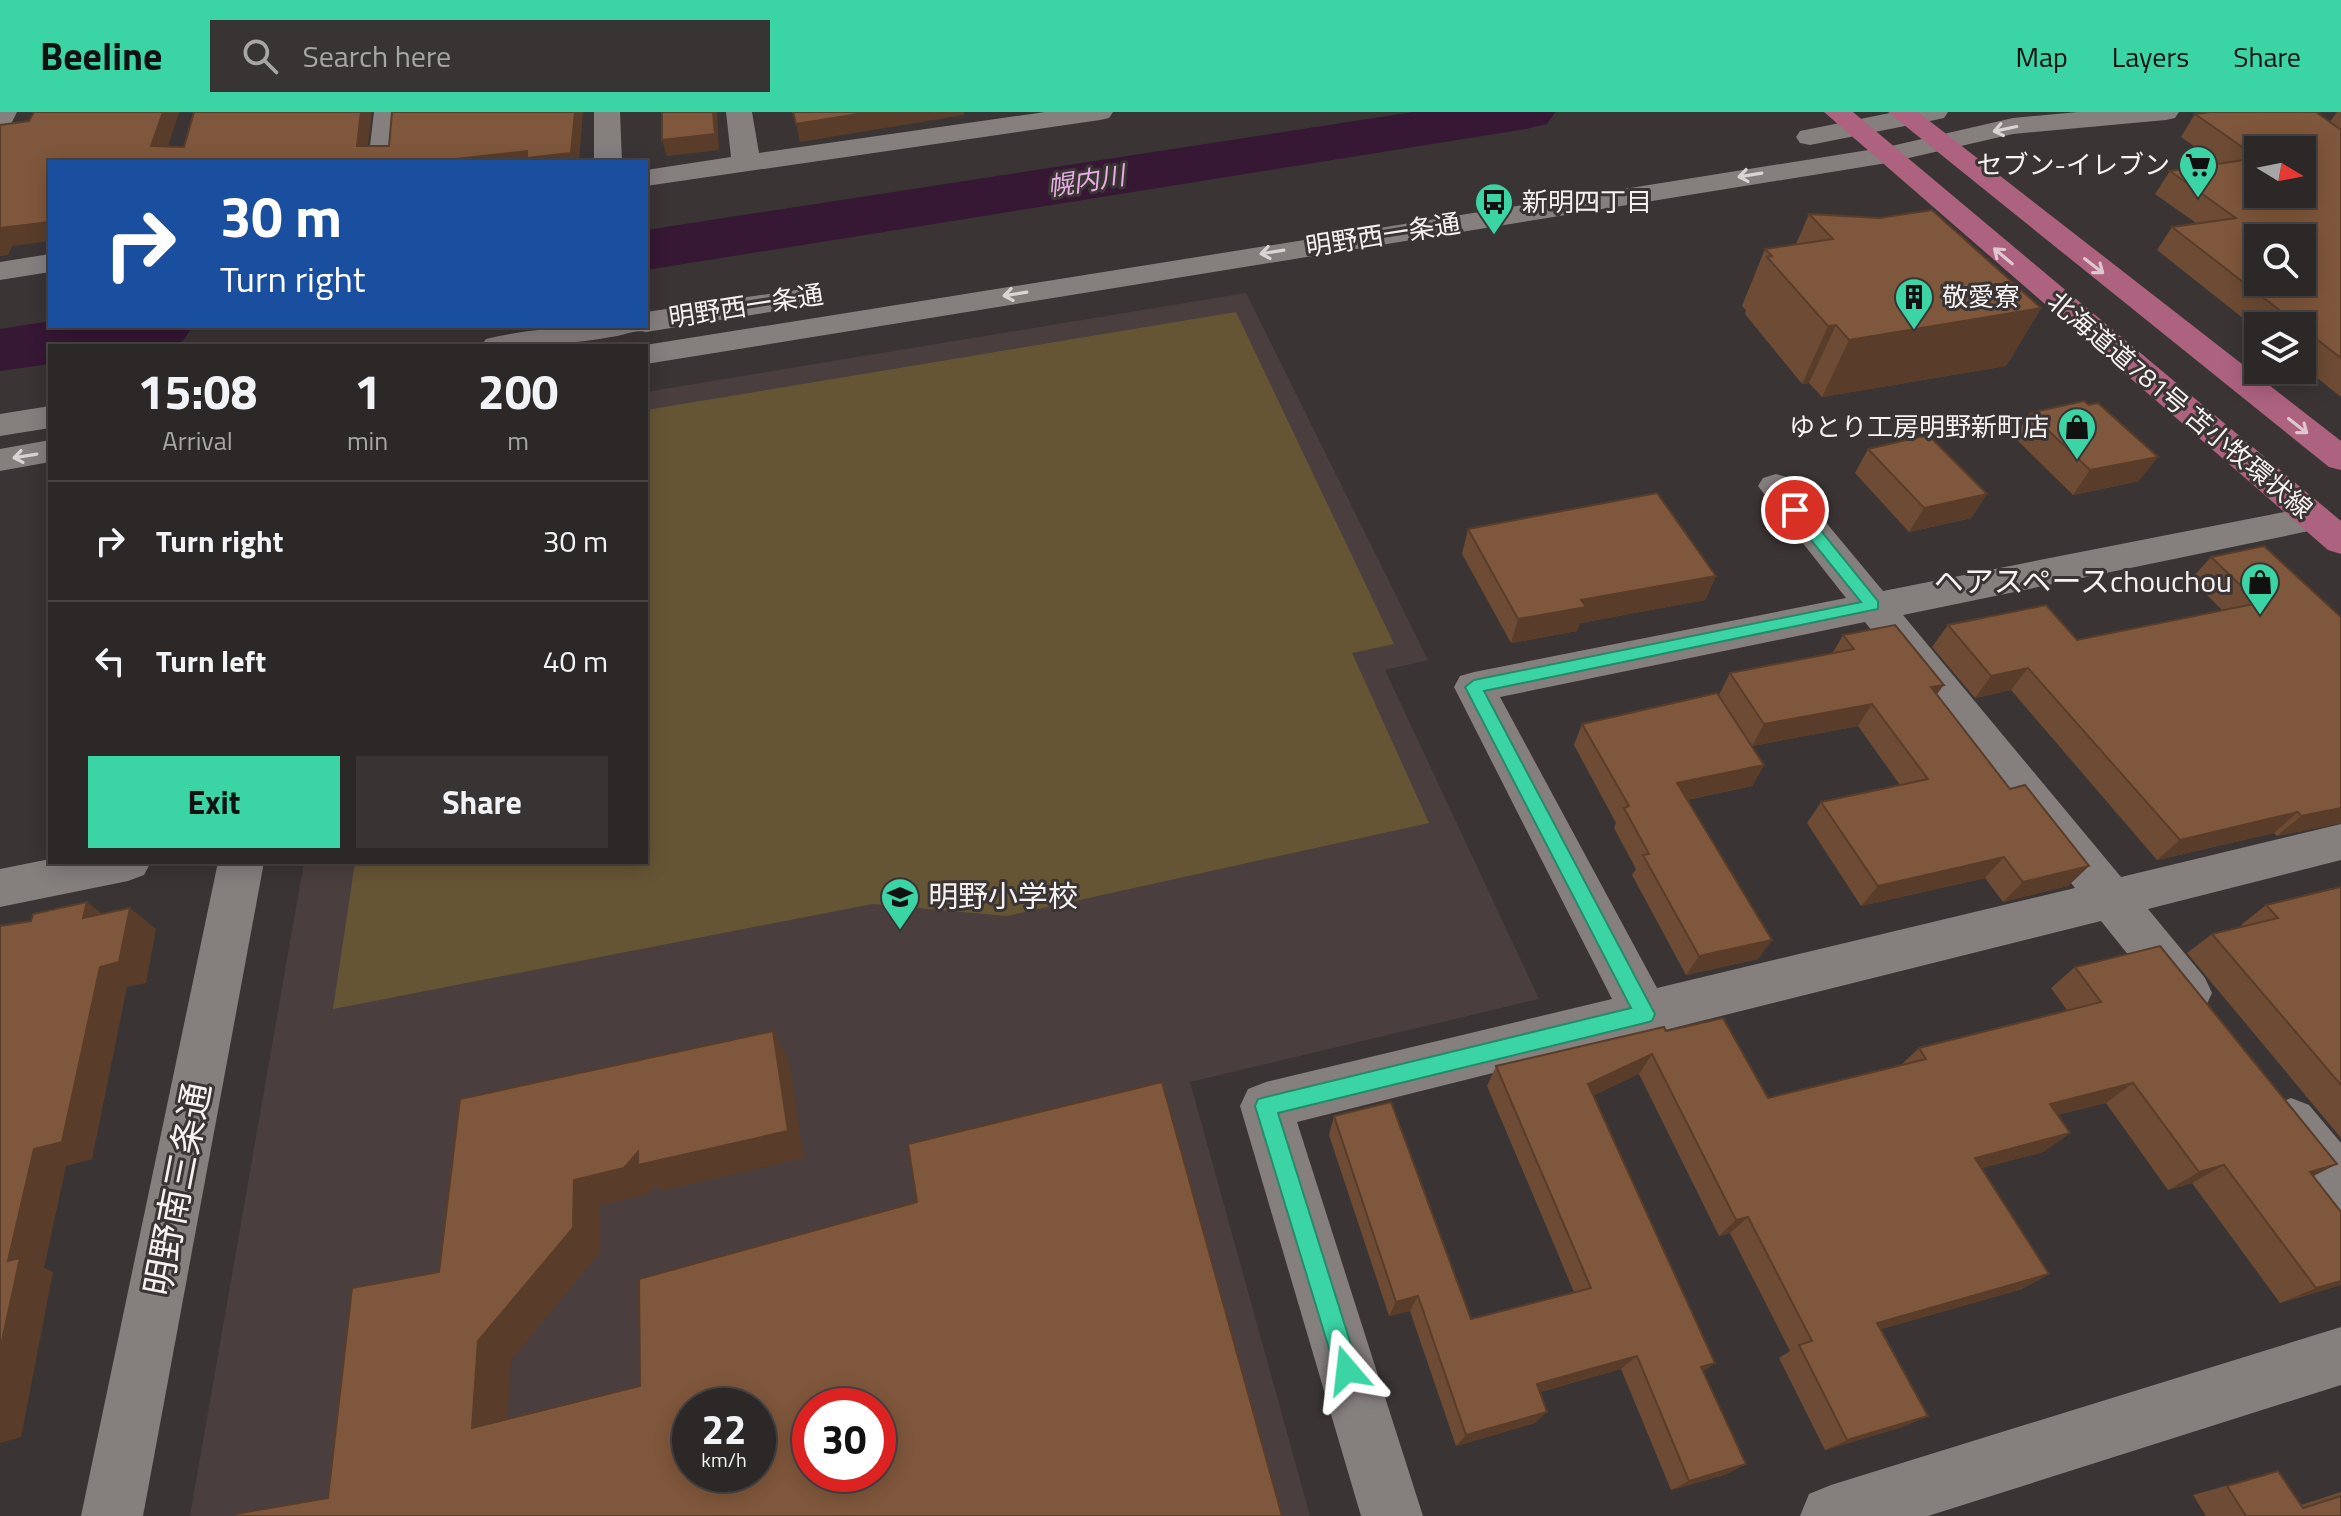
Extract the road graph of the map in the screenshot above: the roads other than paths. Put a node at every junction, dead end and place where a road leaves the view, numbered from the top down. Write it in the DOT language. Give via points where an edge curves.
graph roads {
  1 [pos="4,112"];
  2 [pos="387,112"];
  3 [pos="607,112"];
  4 [pos="739,112"];
  5 [pos="1100,112"];
  6 [pos="2166,112"];
  7 [pos="1915,114"];
  8 [pos="1005,119"];
  9 [pos="0,120"];
  10 [pos="1846,120"];
  11 [pos="1789,141"];
  12 [pos="1941,145"];
  13 [pos="1887,155"];
  14 [pos="382,160"];
  15 [pos="608,160"];
  16 [pos="746,163"];
  17 [pos="648,178"];
  18 [pos="48,263"];
  19 [pos="0,271"];
  20 [pos="834,293"];
  21 [pos="648,322"];
  22 [pos="610,328"];
  23 [pos="510,344"];
  24 [pos="648,354"];
  25 [pos="48,417"];
  26 [pos="0,425"];
  27 [pos="48,451"];
  28 [pos="2341,459"];
  29 [pos="0,460"];
  30 [pos="1776,486"];
  31 [pos="2328,529"];
  32 [pos="1873,605"];
  33 [pos="2341,842"];
  34 [pos="118,864"];
  35 [pos="241,864"];
  36 [pos="0,888"];
  37 [pos="2111,897"];
  38 [pos="1645,1014"];
  39 [pos="2211,1022"];
  40 [pos="2261,1084"];
  41 [pos="2341,1184"];
  42 [pos="2341,1356"];
  43 [pos="112,1516"];
  44 [pos="1392,1516"];
  45 [pos="1831,1516"];
  1 -- 9 [label="street"];
  2 -- 14 [label="street"];
  3 -- 15 [label="street"];
  4 -- 16 [label="street"];
  5 -- 8 [label="street"];
  6 -- 12 [label="street, 明野西一条通, one-way" via="2013,126"];
  7 -- 10 [label="street"];
  7 -- 12 [label="main road, 北海道道781号 苫小牧環状線"];
  8 -- 16 [label="street" via="878,133"];
  10 -- 11 [label="street"];
  10 -- 13 [label="main road, 北海道道781号 苫小牧環状線"];
  12 -- 13 [label="street, 明野西一条通"];
  12 -- 28 [label="main road, 北海道道781号 苫小牧環状線, one-way"];
  13 -- 24 [label="street, 明野西一条通, one-way"];
  31 -- 13 [label="main road, 北海道道781号 苫小牧環状線, one-way"];
  16 -- 17 [label="street"];
  18 -- 19 [label="street"];
  20 -- 21 [label="street, 明野西一条通"];
  22 -- 23 [label="street"];
  25 -- 26 [label="street"];
  27 -- 29 [label="street, one-way"];
  30 -- 32 [label="street"];
  31 -- 32 [label="street"];
  32 -- 37 [label="street"];
  32 -- 38 [label="street" via="1474,687"];
  33 -- 37 [label="street"];
  34 -- 36 [label="street"];
  35 -- 43 [label="street, 明野南三条通"];
  37 -- 38 [label="street"];
  37 -- 39 [label="street"];
  38 -- 44 [label="street" via="1266,1106"];
  40 -- 41 [label="street"];
  42 -- 45 [label="street"];
}
